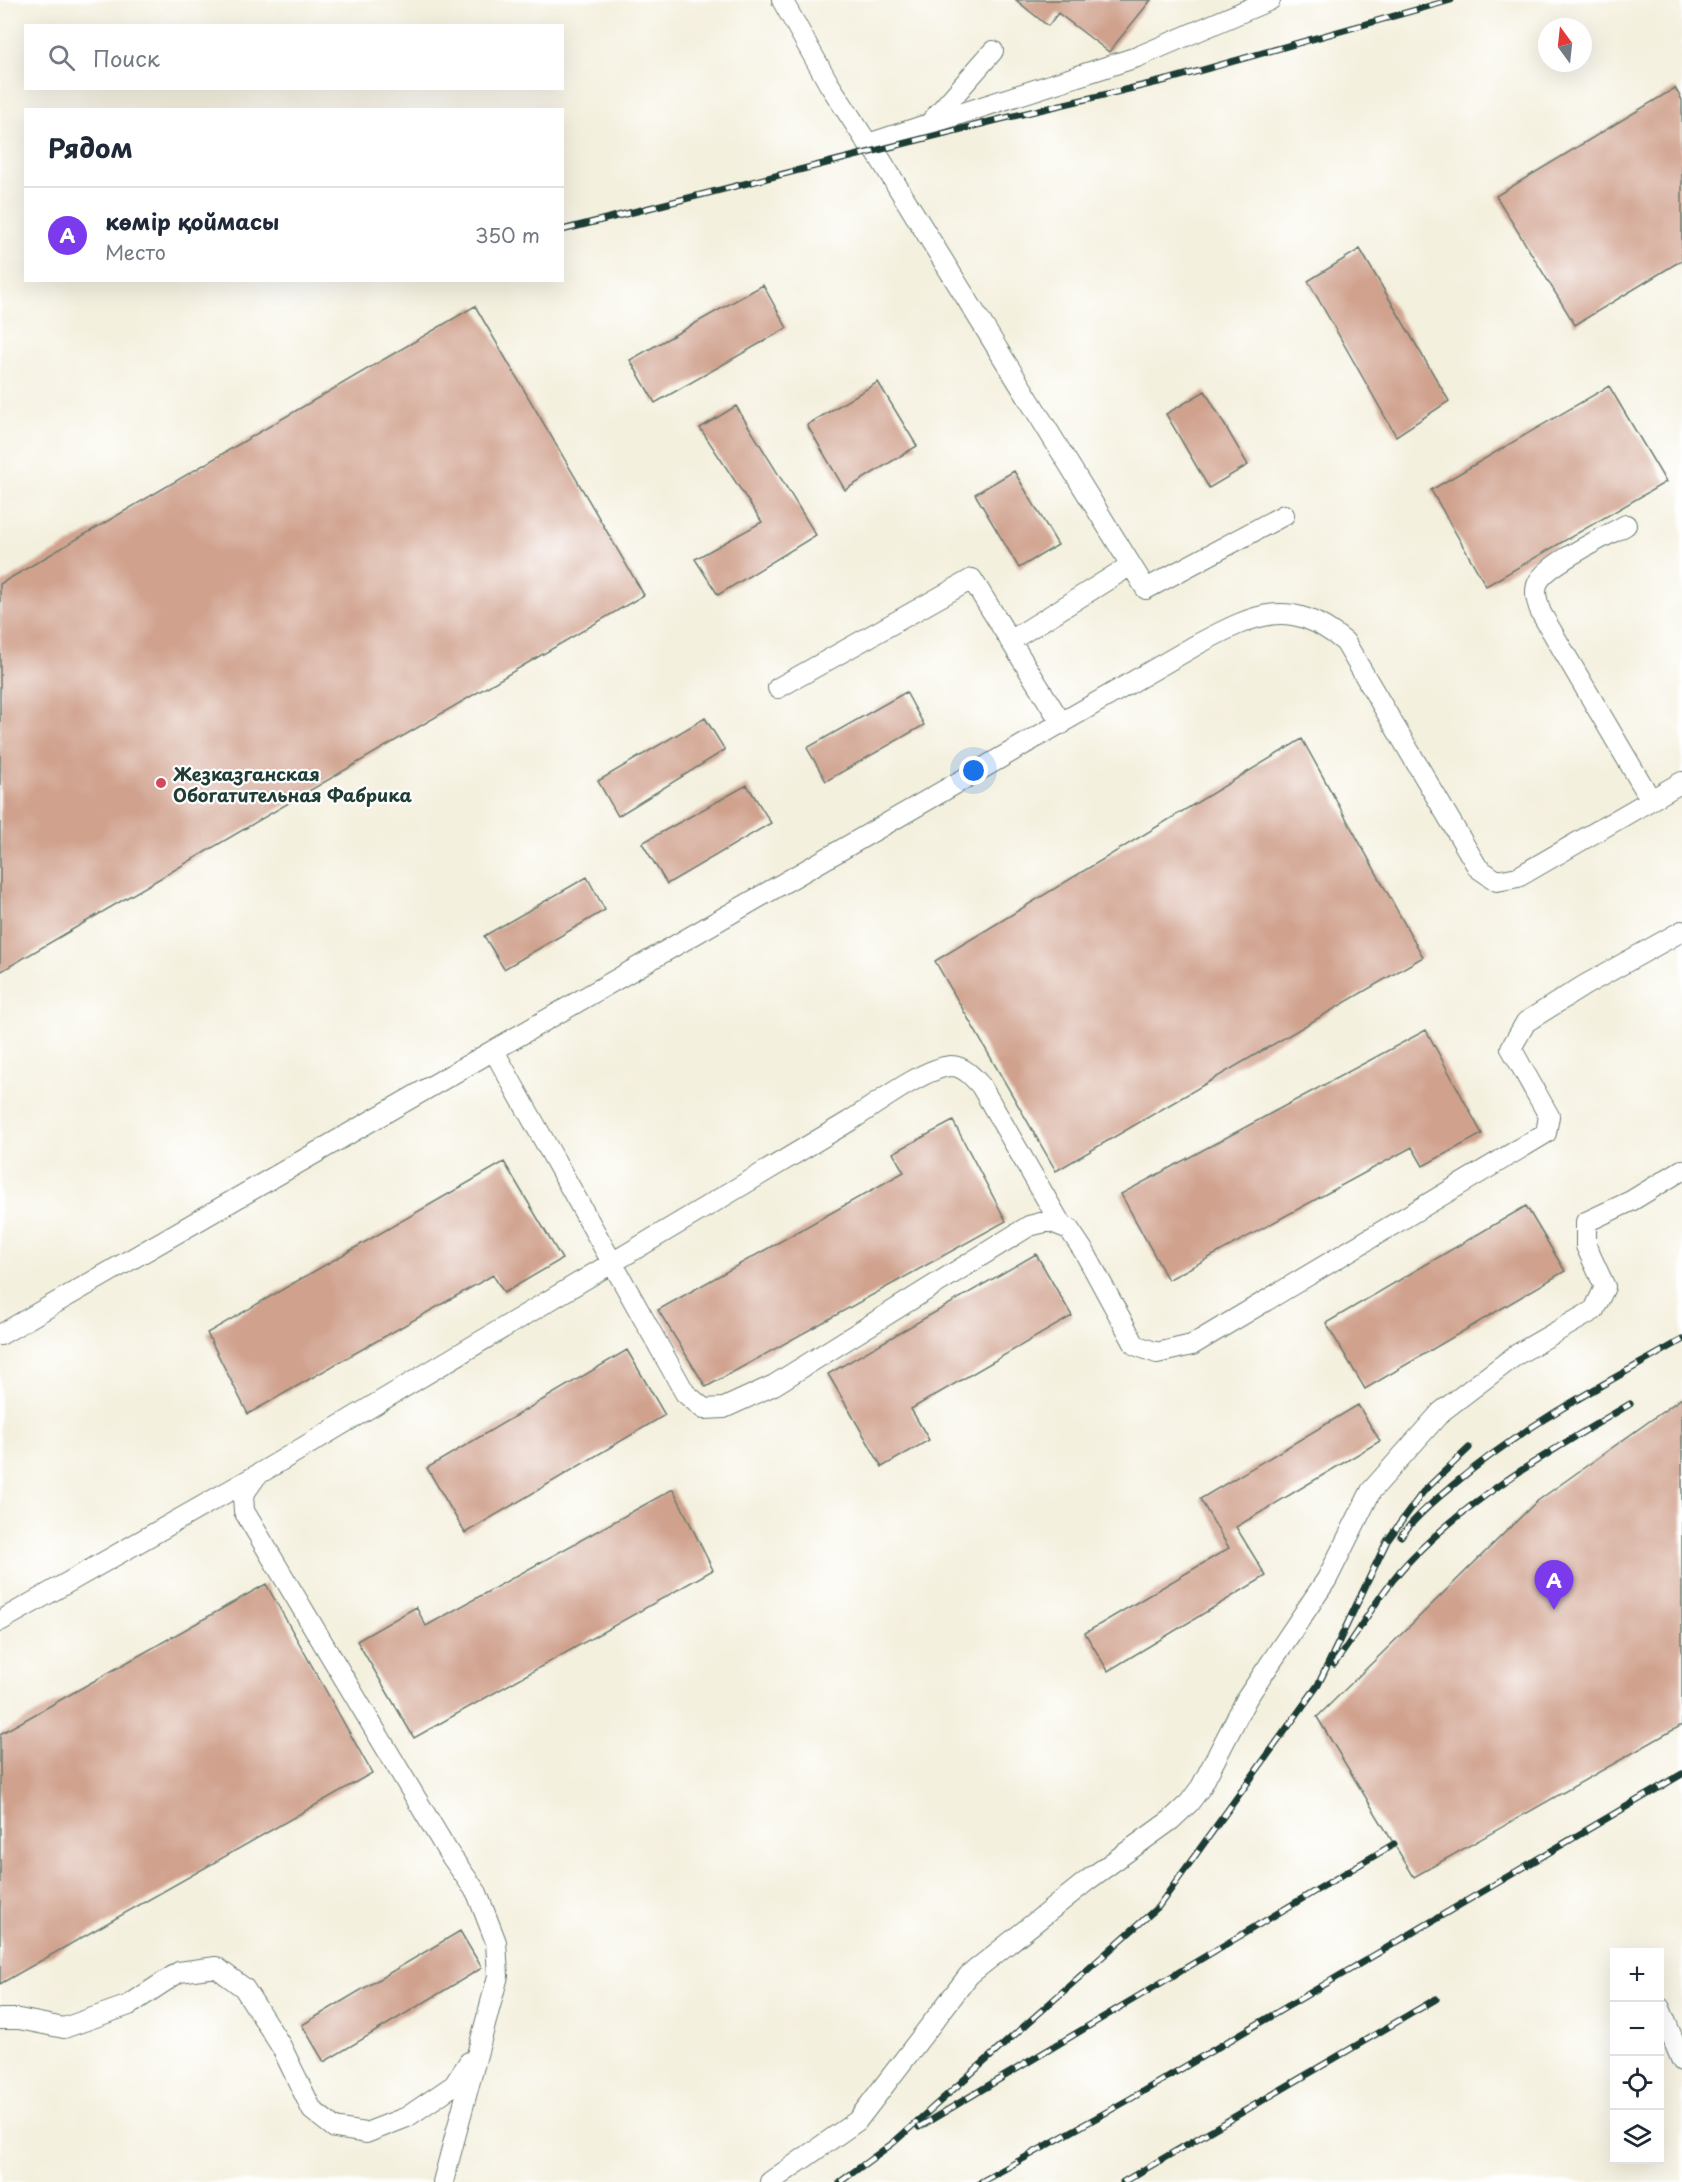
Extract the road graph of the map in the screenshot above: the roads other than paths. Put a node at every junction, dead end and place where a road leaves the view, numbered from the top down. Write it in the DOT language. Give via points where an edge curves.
graph roads {
  1 [pos="782,0"];
  2 [pos="1270,0"];
  3 [pos="993,51"];
  4 [pos="929,124"];
  5 [pos="868,144"];
  6 [pos="1284,515"];
  7 [pos="1626,525"];
  8 [pos="1131,565"];
  9 [pos="1010,641"];
  10 [pos="778,688"];
  11 [pos="1062,724"];
  12 [pos="1682,782"];
  13 [pos="1651,800"];
  14 [pos="1682,931"];
  15 [pos="494,1051"];
  16 [pos="1682,1170"];
  17 [pos="1062,1226"];
  18 [pos="612,1263"];
  19 [pos="0,1335"];
  20 [pos="257,1475"];
  21 [pos="0,1621"];
  22 [pos="0,2019"];
  23 [pos="1664,2020"];
  24 [pos="478,2047"];
  25 [pos="1682,2061"];
  26 [pos="443,2182"];
  27 [pos="770,2182"];
  1 -- 5 [label="street"];
  2 -- 4 [label="street" via="1137,57"];
  3 -- 4 [label="street"];
  4 -- 5 [label="street"];
  5 -- 8 [label="street"];
  6 -- 8 [label="street" via="1146,590"];
  7 -- 13 [label="street" via="1546,572 1537,584 1536,598 1541,613"];
  8 -- 9 [label="street"];
  9 -- 10 [label="street" via="972,579"];
  9 -- 11 [label="street"];
  11 -- 13 [label="street" via="1198,644 1240,622 1275,612 1311,619 1345,642 1478,868 1489,877 1497,881 1518,877"];
  11 -- 15 [label="street"];
  12 -- 13 [label="street"];
  14 -- 17 [label="street" via="1526,1022 1511,1048 1549,1116 1546,1133 1192,1345 1157,1353 1135,1345 1085,1253 1069,1229"];
  15 -- 18 [label="street"];
  15 -- 19 [label="street"];
  16 -- 27 [label="street" via="1586,1222 1586,1246 1605,1287 1594,1310 1516,1355 1441,1412 1371,1491 1327,1579 1247,1698 1189,1803 969,1975 857,2121"];
  17 -- 18 [label="street" via="1049,1221 1029,1226 774,1385 724,1408 704,1409 685,1393"];
  17 -- 18 [label="street" via="981,1086 969,1073 952,1066 910,1082"];
  18 -- 20 [label="street"];
  20 -- 21 [label="street"];
  20 -- 24 [label="street" via="243,1495 244,1511 442,1842 477,1893 496,1942 498,1976"];
  22 -- 24 [label="street" via="64,2028 129,2005 179,1972 216,1967 244,1988 281,2046 312,2110 335,2128 366,2133 407,2117 454,2085"];
  23 -- 25 [label="street"];
  24 -- 26 [label="street"];
}
